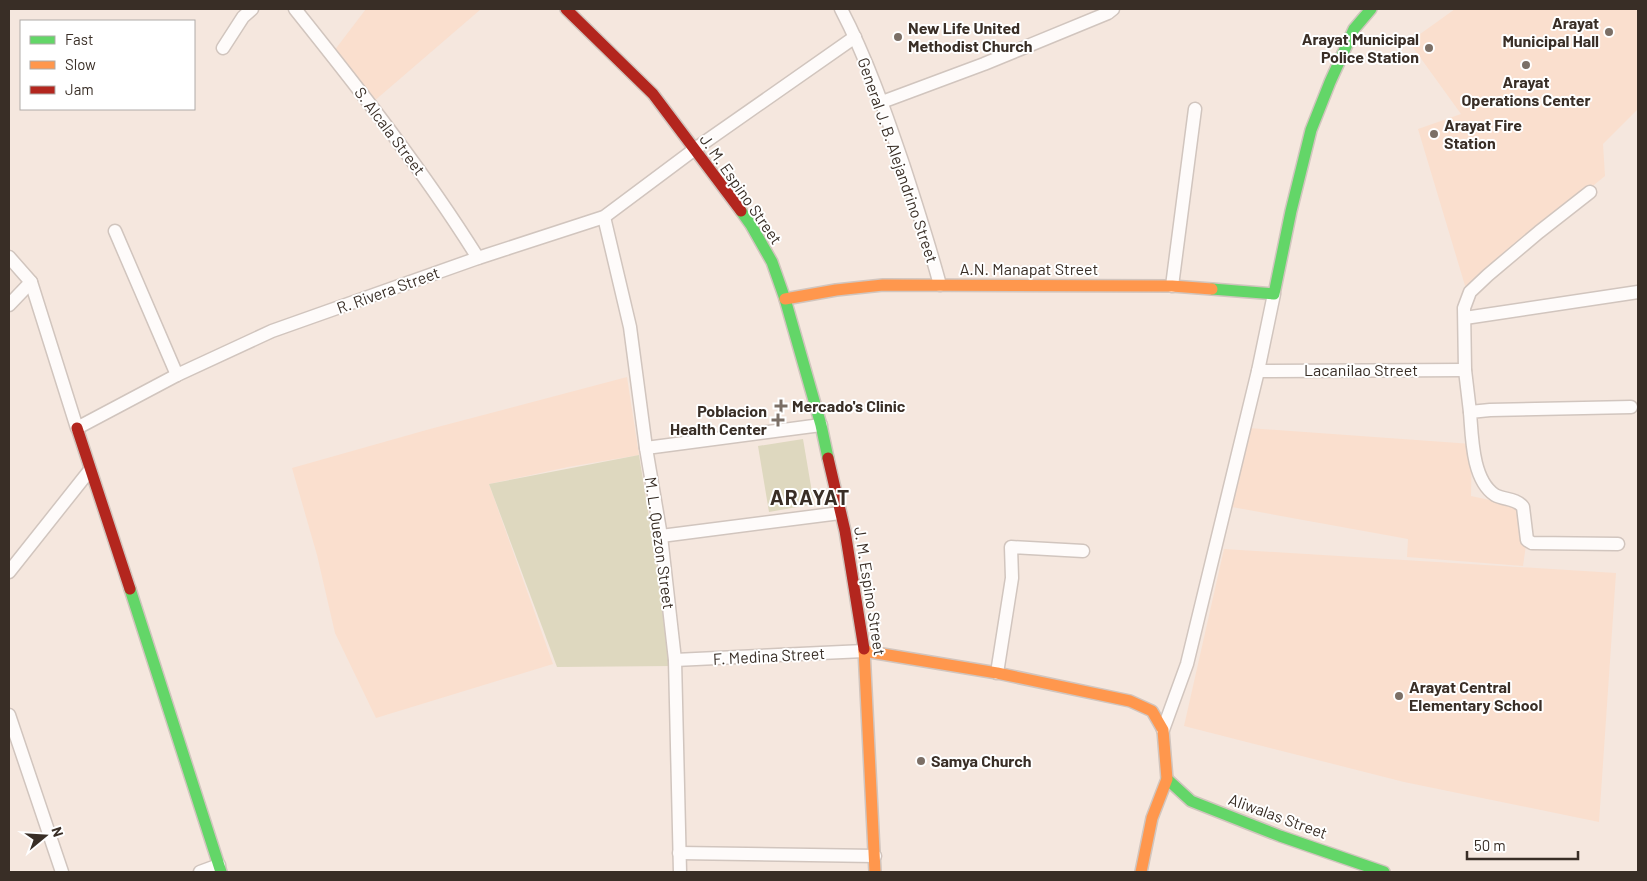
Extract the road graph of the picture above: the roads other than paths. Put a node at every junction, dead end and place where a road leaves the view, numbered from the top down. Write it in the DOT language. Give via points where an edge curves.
graph roads {
  1 [pos="252,9"];
  2 [pos="295,9"];
  3 [pos="566,9"];
  4 [pos="841,9"];
  5 [pos="1113,9"];
  6 [pos="1370,9"];
  7 [pos="856,37"];
  8 [pos="223,48"];
  9 [pos="882,102"];
  10 [pos="1195,109"];
  11 [pos="695,149"];
  12 [pos="1590,192"];
  13 [pos="604,218"];
  14 [pos="115,231"];
  15 [pos="9,256"];
  16 [pos="478,258"];
  17 [pos="31,282"];
  18 [pos="940,285"];
  19 [pos="1172,286"];
  20 [pos="1638,292"];
  21 [pos="1274,294"];
  22 [pos="785,299"];
  23 [pos="9,305"];
  24 [pos="1465,318"];
  25 [pos="1465,370"];
  26 [pos="1258,371"];
  27 [pos="177,375"];
  28 [pos="1631,407"];
  29 [pos="1470,412"];
  30 [pos="821,425"];
  31 [pos="77,428"];
  32 [pos="646,448"];
  33 [pos="90,470"];
  34 [pos="840,513"];
  35 [pos="661,536"];
  36 [pos="1618,544"];
  37 [pos="1083,551"];
  38 [pos="9,572"];
  39 [pos="864,651"];
  40 [pos="675,660"];
  41 [pos="997,672"];
  42 [pos="9,715"];
  43 [pos="1164,730"];
  44 [pos="1167,780"];
  45 [pos="679,853"];
  46 [pos="875,856"];
  47 [pos="220,869"];
  48 [pos="62,872"];
  49 [pos="200,872"];
  50 [pos="680,872"];
  51 [pos="875,872"];
  52 [pos="1141,872"];
  53 [pos="1384,872"];
  1 -- 8 [label="street"];
  2 -- 16 [label="street, S. Alcala Street" via="421,172"];
  3 -- 11 [label="street, J. M. Espino Street" via="653,94"];
  4 -- 7 [label="street, General J. B. Alejandrino Street"];
  5 -- 9 [label="street" via="984,64"];
  6 -- 21 [label="street" via="1354,29 1311,130 1290,211"];
  7 -- 9 [label="street, General J. B. Alejandrino Street"];
  7 -- 11 [label="street, R. Rivera Street"];
  9 -- 18 [label="street, General J. B. Alejandrino Street" via="929,242"];
  10 -- 19 [label="street"];
  11 -- 13 [label="street, R. Rivera Street"];
  11 -- 22 [label="street, J. M. Espino Street" via="751,225 772,262"];
  12 -- 24 [label="street" via="1470,292 1464,308"];
  13 -- 16 [label="street, R. Rivera Street"];
  13 -- 32 [label="street, M. L. Quezon Street" via="630,327"];
  14 -- 27 [label="street"];
  15 -- 17 [label="street"];
  16 -- 27 [label="street, R. Rivera Street" via="272,331"];
  17 -- 23 [label="street"];
  17 -- 31 [label="street"];
  18 -- 19 [label="street, A.N. Manapat Street"];
  18 -- 22 [label="street, A.N. Manapat Street" via="883,285"];
  19 -- 21 [label="street, A.N. Manapat Street"];
  20 -- 24 [label="street"];
  21 -- 26 [label="street"];
  22 -- 30 [label="street, J. M. Espino Street"];
  24 -- 25 [label="street"];
  25 -- 26 [label="street, Lacanilao Street"];
  25 -- 29 [label="street"];
  26 -- 43 [label="street" via="1187,664"];
  27 -- 31 [label="street, R. Rivera Street"];
  28 -- 29 [label="street"];
  29 -- 36 [label="street" via="1476,466 1482,481 1496,496 1519,502 1527,540"];
  30 -- 32 [label="street"];
  30 -- 34 [label="street, J. M. Espino Street"];
  31 -- 33 [label="street"];
  32 -- 35 [label="street, M. L. Quezon Street"];
  33 -- 38 [label="street"];
  33 -- 47 [label="street"];
  34 -- 35 [label="street"];
  34 -- 39 [label="street, J. M. Espino Street"];
  35 -- 40 [label="street, M. L. Quezon Street"];
  37 -- 41 [label="street" via="1011,547 1012,578"];
  39 -- 40 [label="street, F. Medina Street"];
  39 -- 41 [label="street"];
  39 -- 46 [label="street, J. M. Espino Street"];
  40 -- 45 [label="street, M. L. Quezon Street"];
  41 -- 43 [label="street" via="1130,701 1152,711"];
  42 -- 48 [label="street"];
  43 -- 44 [label="street"];
  44 -- 52 [label="street" via="1152,818"];
  44 -- 53 [label="street, Aliwalas Street" via="1191,801"];
  45 -- 46 [label="street"];
  45 -- 50 [label="street, M. L. Quezon Street"];
  46 -- 51 [label="street, J. M. Espino Street"];
  47 -- 49 [label="street"];
}
